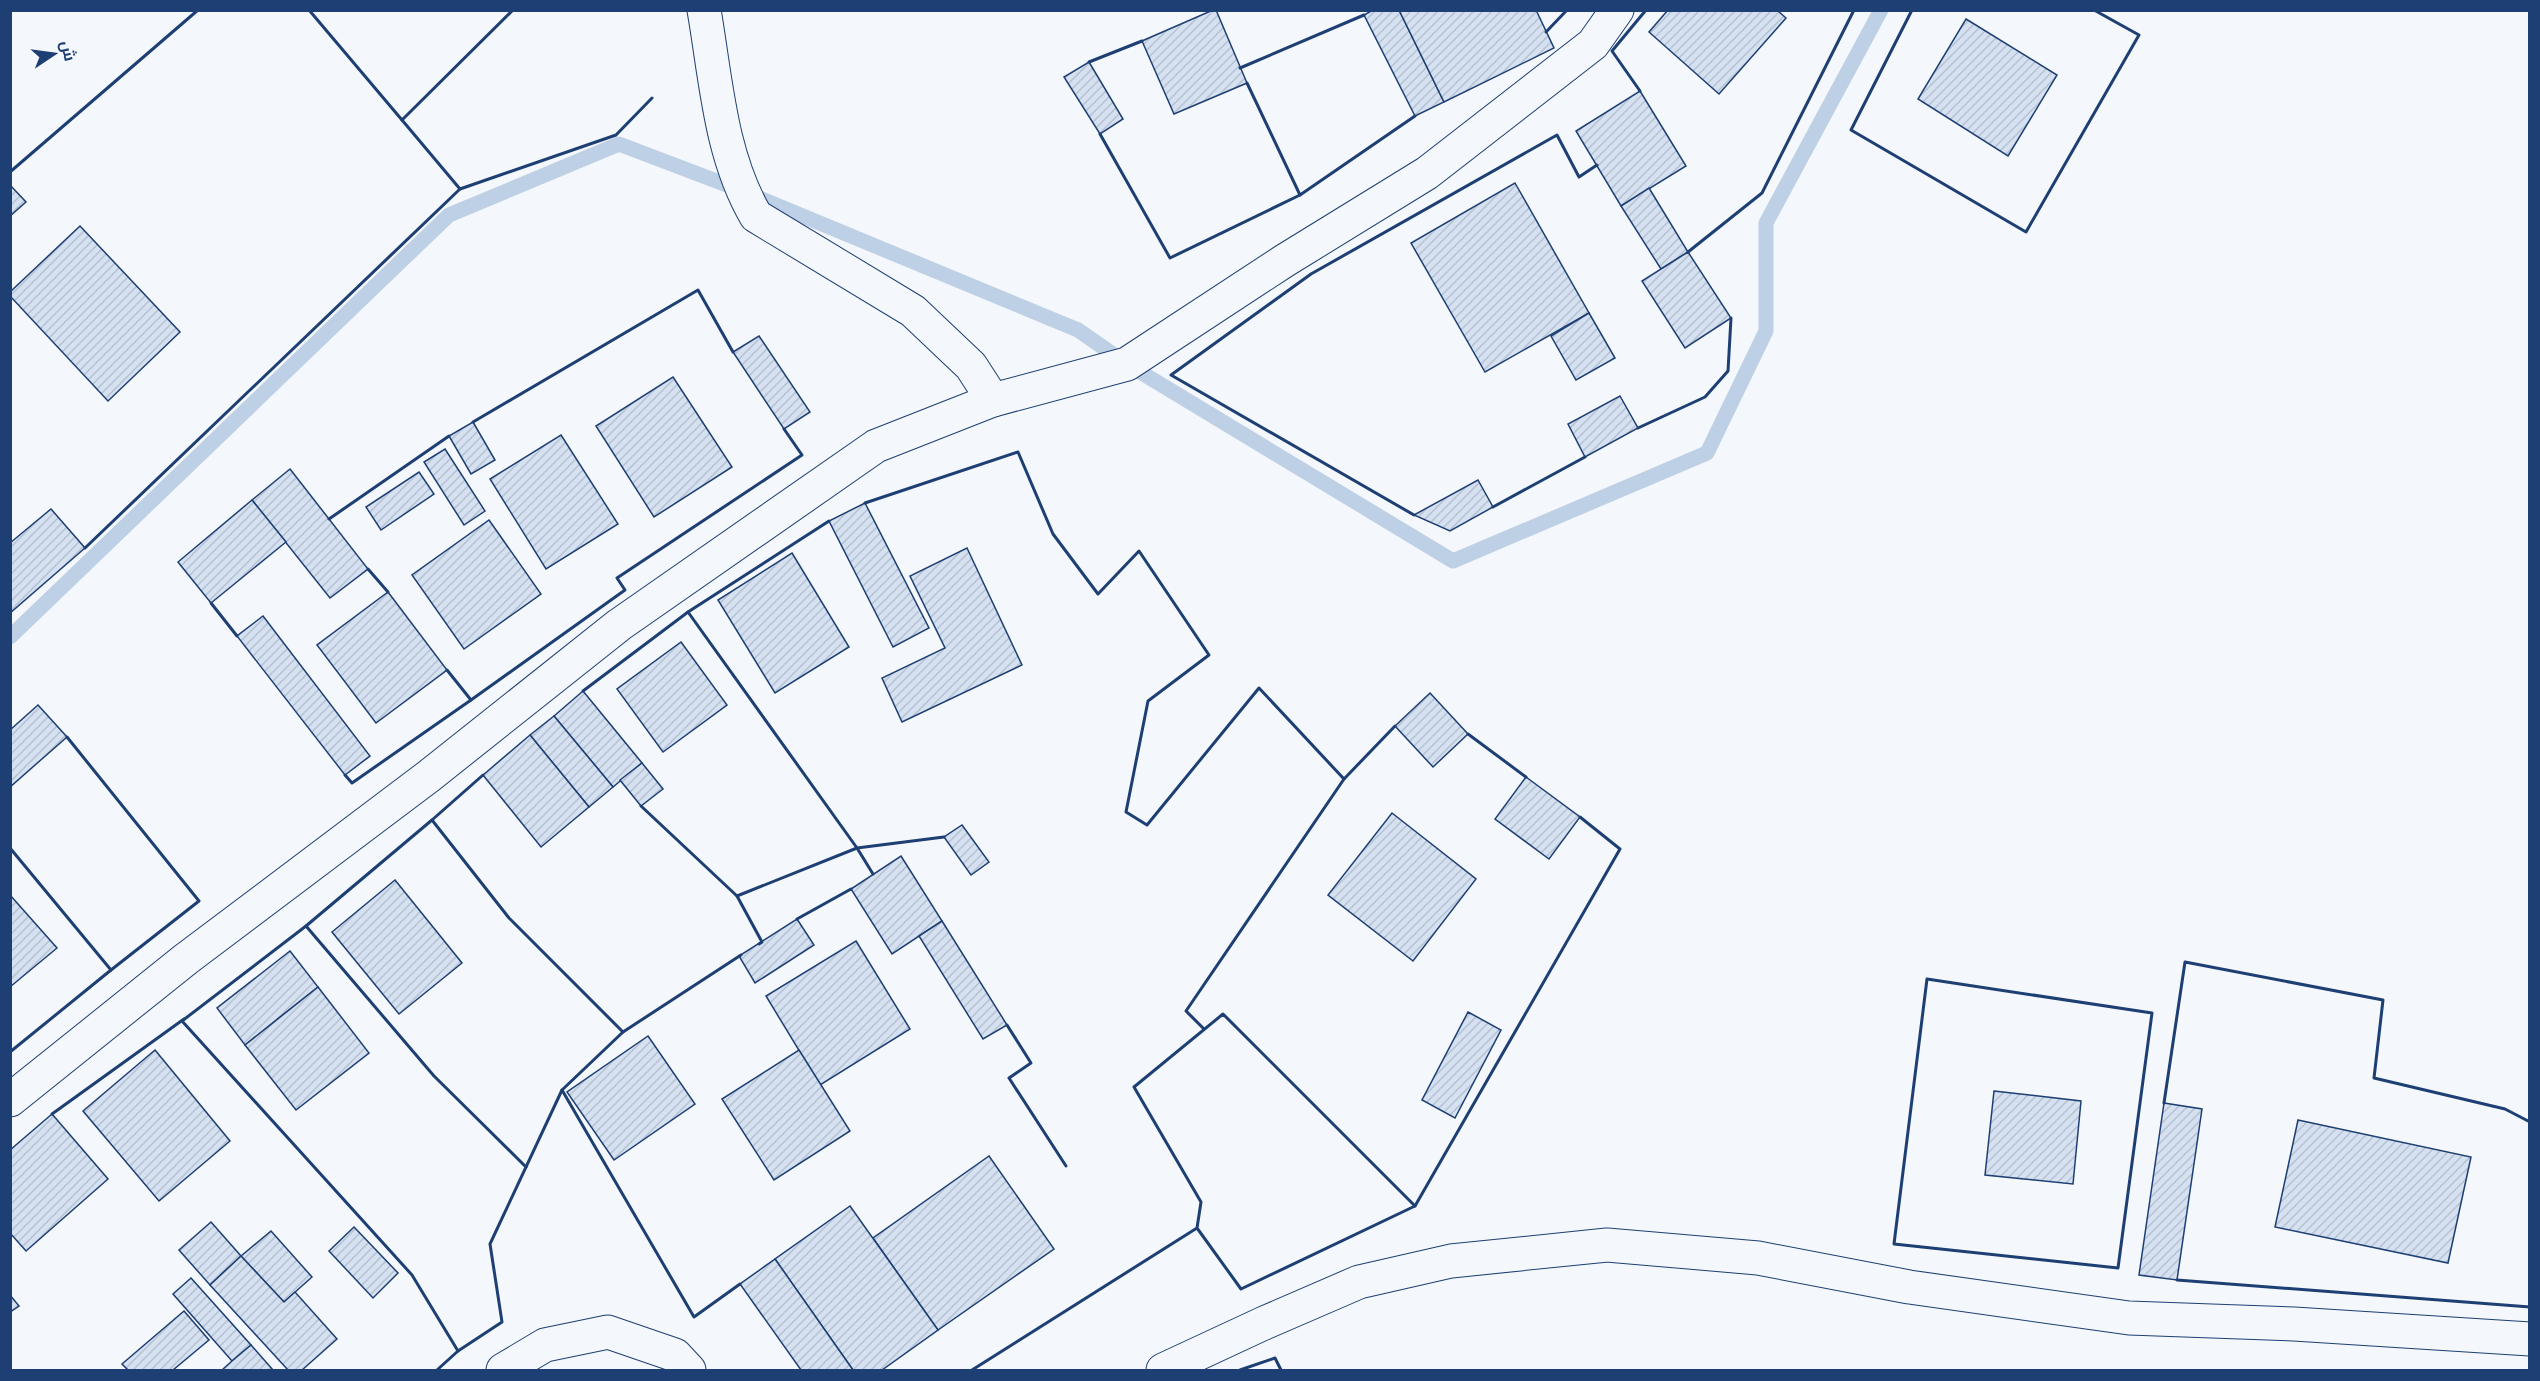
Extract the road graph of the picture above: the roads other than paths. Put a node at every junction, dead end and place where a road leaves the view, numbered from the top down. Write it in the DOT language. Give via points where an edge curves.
graph roads {
  1 [pos="704,10"];
  2 [pos="1617,10"];
  3 [pos="993,400"];
  4 [pos="10,1100"];
  5 [pos="2529,1339"];
  6 [pos="503,1371"];
  7 [pos="689,1371"];
  8 [pos="1163,1371"];
  1 -- 3 [label="street" via="725,134 740,190 756,216 913,311 970,366"];
  2 -- 3 [label="street" via="1593,44 1427,173 1127,364"];
  3 -- 4 [label="street" via="876,446 619,625"];
  5 -- 8 [label="street" via="2129,1318 1909,1287 1758,1258 1607,1245 1451,1261 1359,1282"];
  6 -- 7 [label="street" via="545,1345 608,1332 675,1355"];
}
